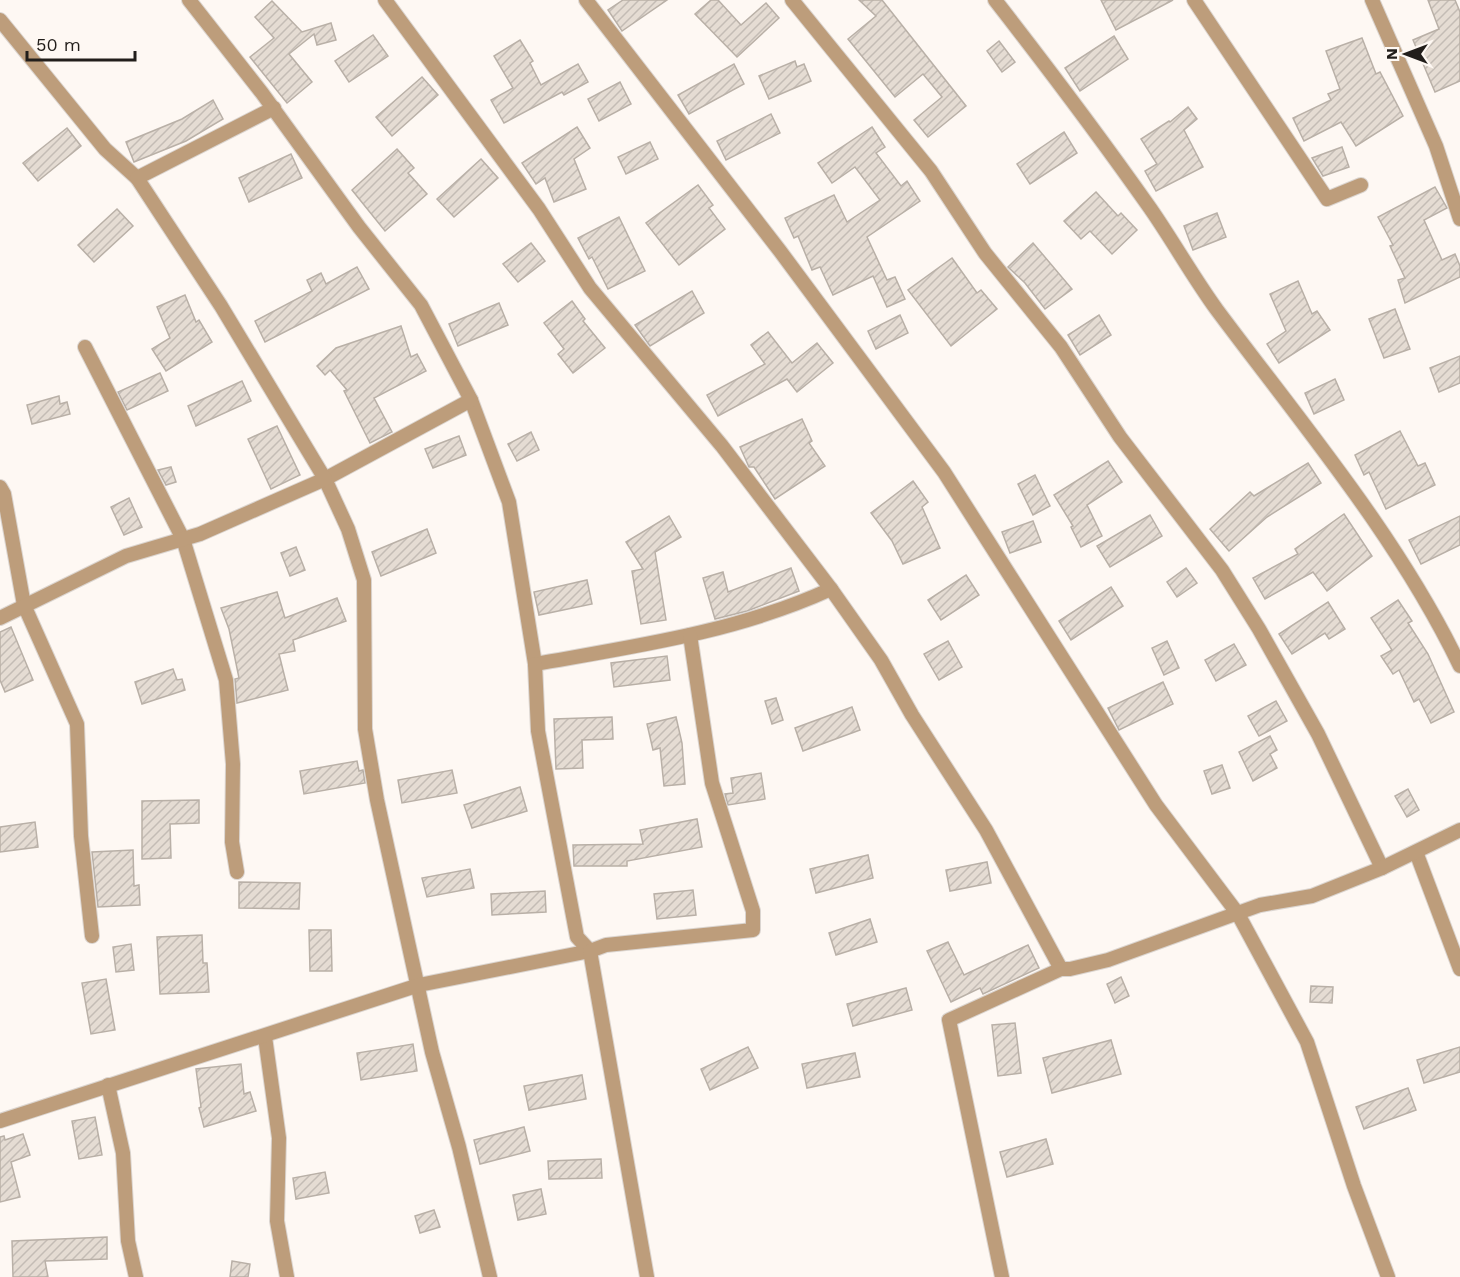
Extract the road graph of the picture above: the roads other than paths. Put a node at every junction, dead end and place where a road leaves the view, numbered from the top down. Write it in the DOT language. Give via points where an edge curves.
graph roads {
  1 [pos="189,0"];
  2 [pos="385,0"];
  3 [pos="586,0"];
  4 [pos="792,0"];
  5 [pos="995,0"];
  6 [pos="1194,0"];
  7 [pos="1372,0"];
  8 [pos="0,20"];
  9 [pos="274,108"];
  10 [pos="137,178"];
  11 [pos="1362,185"];
  12 [pos="1460,219"];
  13 [pos="85,347"];
  14 [pos="471,400"];
  15 [pos="325,479"];
  16 [pos="0,487"];
  17 [pos="183,539"];
  18 [pos="831,589"];
  19 [pos="24,605"];
  20 [pos="0,618"];
  21 [pos="690,635"];
  22 [pos="535,664"];
  23 [pos="1460,666"];
  24 [pos="1460,830"];
  25 [pos="1416,852"];
  26 [pos="1382,868"];
  27 [pos="237,872"];
  28 [pos="1238,914"];
  29 [pos="92,936"];
  30 [pos="590,951"];
  31 [pos="1061,969"];
  32 [pos="1460,969"];
  33 [pos="419,985"];
  34 [pos="265,1037"];
  35 [pos="108,1084"];
  36 [pos="0,1121"];
  37 [pos="136,1277"];
  38 [pos="287,1277"];
  39 [pos="490,1277"];
  40 [pos="647,1277"];
  41 [pos="1002,1277"];
  42 [pos="1388,1277"];
  1 -- 9 [label="street"];
  2 -- 18 [label="street" via="539,208 590,288 722,446"];
  3 -- 28 [label="street" via="938,463 1156,805"];
  4 -- 26 [label="street" via="931,171 985,252 1061,347 1120,437 1222,570 1317,734"];
  5 -- 23 [label="street" via="1060,83 1150,208 1211,302 1383,533 1442,628"];
  6 -- 11 [label="street" via="1327,199"];
  7 -- 12 [label="street" via="1436,146"];
  8 -- 10 [label="street" via="105,149"];
  9 -- 10 [label="street"];
  9 -- 14 [label="street" via="359,227 421,305"];
  10 -- 15 [label="street" via="221,306"];
  13 -- 17 [label="street"];
  14 -- 15 [label="street"];
  14 -- 22 [label="street" via="509,502"];
  15 -- 17 [label="street"];
  15 -- 33 [label="street" via="348,529 364,580 365,729"];
  16 -- 19 [label="street"];
  17 -- 19 [label="street" via="126,556"];
  17 -- 27 [label="street" via="225,680 233,764 232,842"];
  18 -- 21 [label="street" via="802,602"];
  18 -- 31 [label="street" via="881,660 986,830"];
  19 -- 20 [label="street"];
  19 -- 29 [label="street" via="77,724 81,836"];
  21 -- 22 [label="street"];
  21 -- 30 [label="street" via="712,783 753,911 753,930 606,945"];
  22 -- 30 [label="street" via="538,731 577,937"];
  24 -- 25 [label="street"];
  25 -- 26 [label="street"];
  25 -- 32 [label="street"];
  26 -- 28 [label="street" via="1312,896 1260,905"];
  28 -- 31 [label="street" via="1108,960"];
  28 -- 42 [label="street" via="1307,1042"];
  30 -- 33 [label="street"];
  30 -- 40 [label="street"];
  31 -- 41 [label="street" via="949,1020"];
  33 -- 34 [label="street"];
  33 -- 39 [label="street" via="432,1052"];
  34 -- 35 [label="street"];
  34 -- 38 [label="street" via="279,1138 277,1221"];
  35 -- 36 [label="street"];
  35 -- 37 [label="street" via="123,1153 128,1241"];
}
